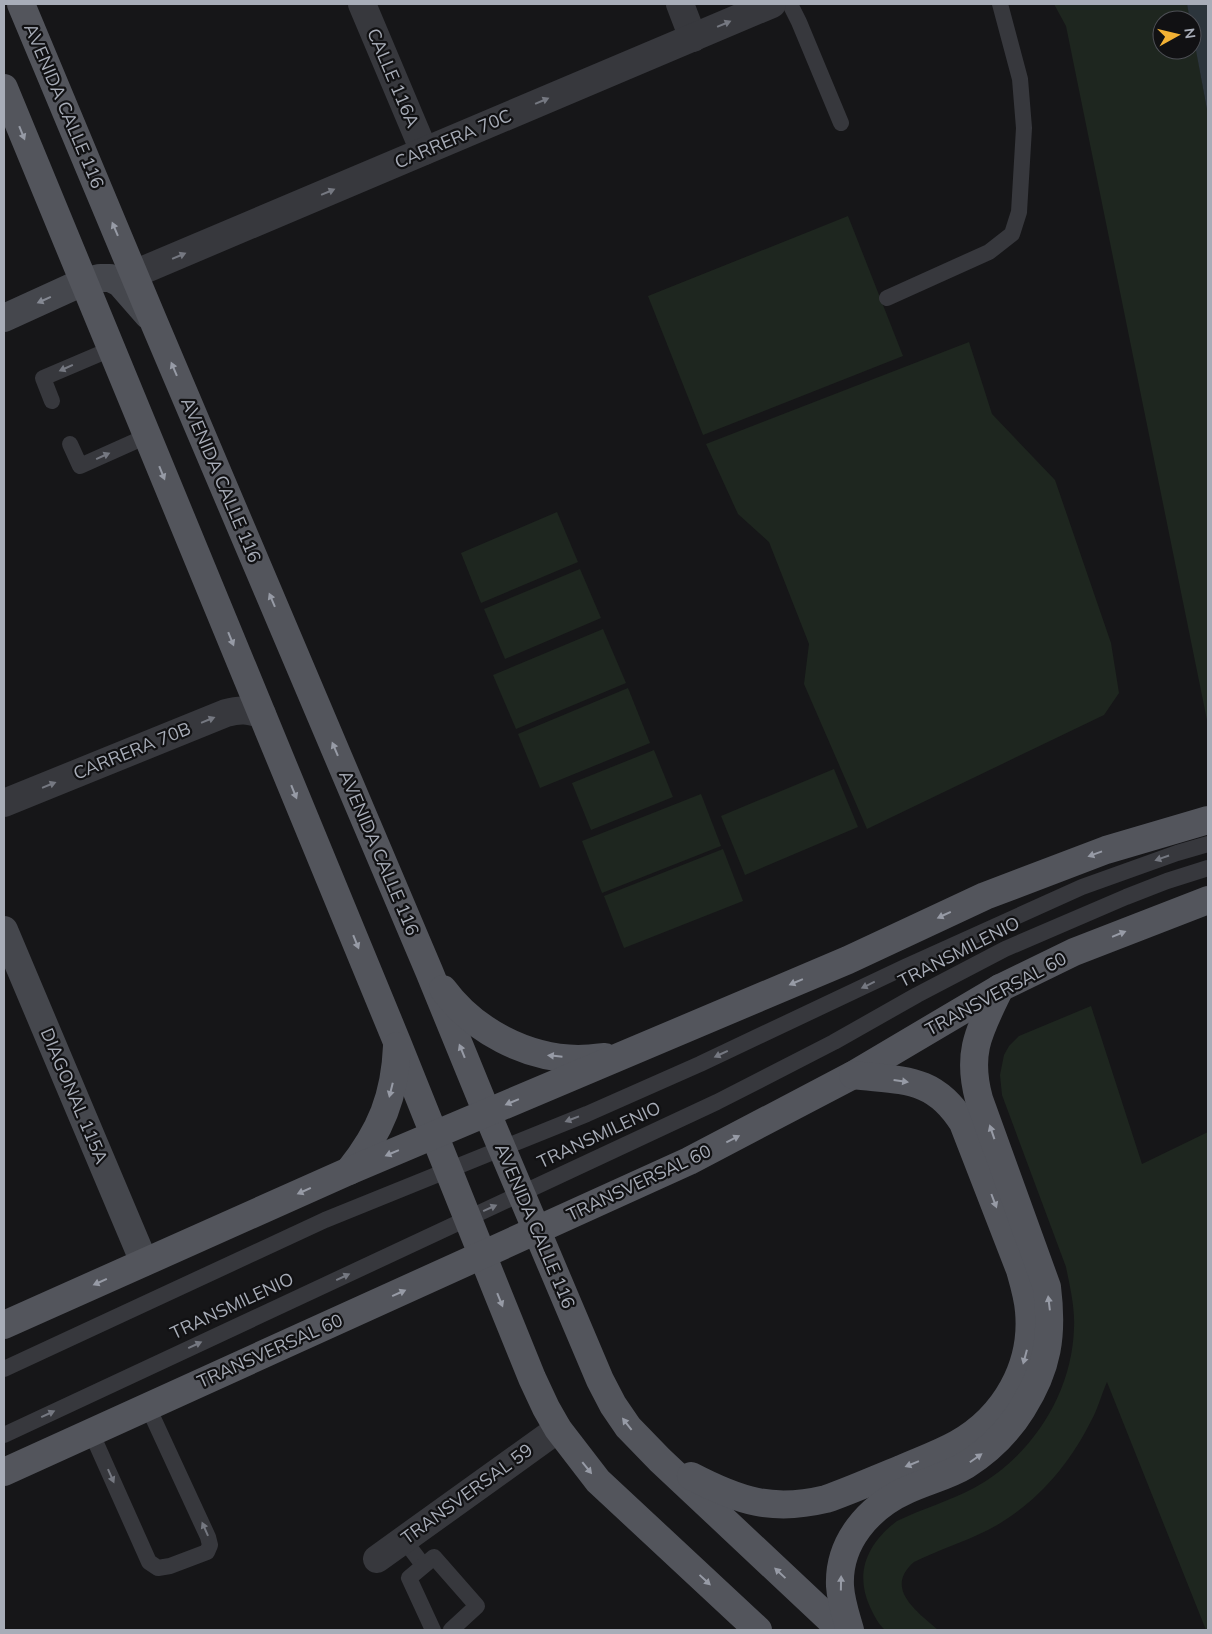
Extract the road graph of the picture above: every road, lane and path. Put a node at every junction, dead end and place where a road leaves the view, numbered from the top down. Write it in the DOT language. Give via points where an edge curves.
graph roads {
  1 [pos="21,4"];
  2 [pos="362,4"];
  3 [pos="680,4"];
  4 [pos="772,4"];
  5 [pos="790,4"];
  6 [pos="1000,4"];
  7 [pos="694,38"];
  8 [pos="4,88"];
  9 [pos="841,124"];
  10 [pos="424,151"];
  11 [pos="134,274"];
  12 [pos="83,282"];
  13 [pos="887,298"];
  14 [pos="4,318"];
  15 [pos="153,320"];
  16 [pos="111,349"];
  17 [pos="52,400"];
  18 [pos="147,436"];
  19 [pos="70,444"];
  20 [pos="262,714"];
  21 [pos="4,803"];
  22 [pos="1208,820"];
  23 [pos="1208,844"];
  24 [pos="1208,868"];
  25 [pos="1208,900"];
  26 [pos="4,930"];
  27 [pos="429,971"];
  28 [pos="1000,988"];
  29 [pos="397,1042"];
  30 [pos="638,1049"];
  31 [pos="853,1075"];
  32 [pos="487,1113"];
  33 [pos="434,1135"];
  34 [pos="502,1148"];
  35 [pos="448,1170"];
  36 [pos="349,1171"];
  37 [pos="521,1194"];
  38 [pos="467,1218"];
  39 [pos="536,1230"];
  40 [pos="482,1254"];
  41 [pos="144,1262"];
  42 [pos="4,1325"];
  43 [pos="4,1369"];
  44 [pos="148,1406"];
  45 [pos="558,1429"];
  46 [pos="91,1432"];
  47 [pos="4,1434"];
  48 [pos="660,1460"];
  49 [pos="4,1472"];
  50 [pos="404,1540"];
  51 [pos="377,1559"];
  52 [pos="423,1565"];
  53 [pos="433,1630"];
  54 [pos="451,1630"];
  55 [pos="758,1630"];
  56 [pos="841,1630"];
  57 [pos="850,1630"];
  11 -- 1 [label="main road, AVENIDA CALLE 116, one-way"];
  2 -- 10 [label="street, CALLE 116A"];
  3 -- 7 [label="street"];
  7 -- 4 [label="street, CARRERA 70C, one-way"];
  5 -- 9 [label="lane"];
  6 -- 13 [label="lane" via="1020,79 1024,128 1019,212 1012,234 989,252"];
  10 -- 7 [label="street, CARRERA 70C, one-way"];
  8 -- 12 [label="main road, one-way"];
  11 -- 10 [label="street, CARRERA 70C, one-way"];
  11 -- 15 [label="main road, AVENIDA CALLE 116"];
  12 -- 14 [label="street, one-way"];
  12 -- 15 [label="street" via="110,278 120,282"];
  12 -- 16 [label="main road"];
  27 -- 15 [label="main road, AVENIDA CALLE 116, one-way"];
  16 -- 17 [label="lane, one-way" via="43,378"];
  16 -- 18 [label="main road"];
  19 -- 18 [label="lane, one-way" via="80,466"];
  18 -- 20 [label="main road, one-way"];
  21 -- 20 [label="street, CARRERA 70B, one-way" via="226,713 239,709"];
  20 -- 29 [label="main road, one-way"];
  22 -- 30 [label="main road, one-way" via="1106,850 985,896 848,960"];
  23 -- 34 [label="lane, TRANSMILENIO, one-way" via="1082,887 700,1064"];
  24 -- 37 [label="lane, TRANSMILENIO" via="1126,897 1006,949 717,1102"];
  28 -- 25 [label="main road, TRANSVERSAL 60, one-way" via="1074,952"];
  26 -- 41 [label="street, DIAGONAL 115A"];
  30 -- 27 [label="main road, one-way" via="608,1057 578,1059 547,1056 517,1047 483,1029 453,1003"];
  32 -- 27 [label="main road, AVENIDA CALLE 116, one-way"];
  28 -- 31 [label="main road, TRANSVERSAL 60"];
  57 -- 28 [label="main road, one-way" via="840,1585 846,1551 855,1532 881,1504 905,1490 965,1466 989,1449 1009,1429 1029,1398 1046,1357 1050,1310 1047,1287 974,1082 973,1064 980,1030"];
  29 -- 33 [label="main road"];
  29 -- 36 [label="main road, one-way" via="396,1067 383,1117 367,1149"];
  30 -- 32 [label="main road, one-way"];
  39 -- 31 [label="main road, TRANSVERSAL 60, one-way" via="689,1161"];
  31 -- 48 [label="main road, one-way" via="913,1083 927,1088 939,1094 963,1123 1026,1291 1030,1331 1021,1374 991,1418 957,1444 844,1493 808,1503 766,1504 734,1497"];
  32 -- 33 [label="main road"];
  32 -- 34 [label="main road, AVENIDA CALLE 116"];
  33 -- 35 [label="main road"];
  33 -- 36 [label="main road, one-way"];
  34 -- 35 [label="lane, TRANSMILENIO"];
  34 -- 37 [label="main road, AVENIDA CALLE 116"];
  35 -- 38 [label="main road"];
  35 -- 43 [label="lane, TRANSMILENIO" via="325,1220"];
  36 -- 41 [label="main road, one-way"];
  38 -- 37 [label="lane, TRANSMILENIO, one-way"];
  37 -- 39 [label="main road, AVENIDA CALLE 116"];
  38 -- 40 [label="main road"];
  47 -- 38 [label="lane, TRANSMILENIO, one-way"];
  39 -- 40 [label="main road, TRANSVERSAL 60"];
  48 -- 39 [label="main road, AVENIDA CALLE 116, one-way" via="628,1427 613,1405"];
  44 -- 40 [label="main road, TRANSVERSAL 60, one-way"];
  40 -- 45 [label="main road, one-way" via="532,1378"];
  41 -- 42 [label="main road, one-way"];
  44 -- 46 [label="main road, TRANSVERSAL 60"];
  46 -- 44 [label="lane, one-way" via="149,1562 158,1568 170,1566 207,1552 210,1545 208,1537"];
  45 -- 50 [label="street, TRANSVERSAL 59"];
  45 -- 55 [label="main road, one-way" via="598,1481"];
  46 -- 49 [label="main road, TRANSVERSAL 60"];
  56 -- 48 [label="main road, AVENIDA CALLE 116, one-way"];
  50 -- 51 [label="street, TRANSVERSAL 59"];
  50 -- 52 [label="lane"];
  52 -- 53 [label="lane" via="409,1578"];
  52 -- 54 [label="lane" via="434,1557 477,1606"];
}
